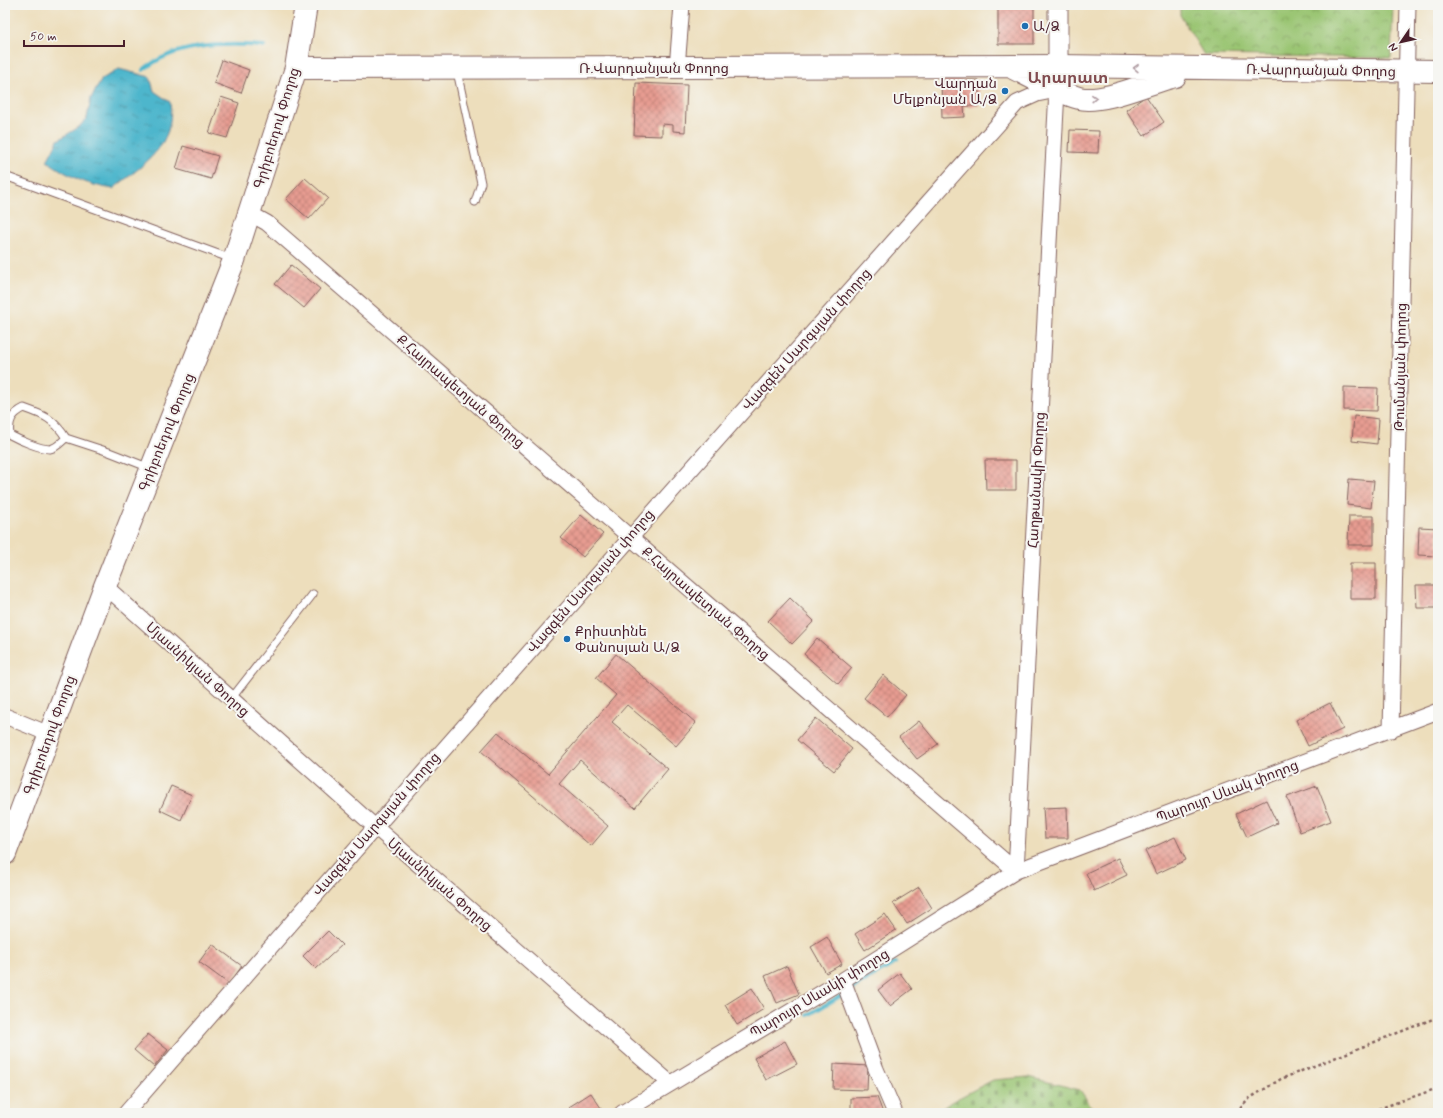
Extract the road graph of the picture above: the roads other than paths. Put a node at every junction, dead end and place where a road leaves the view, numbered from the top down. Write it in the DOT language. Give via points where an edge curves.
graph roads {
  1 [pos="306,5"];
  2 [pos="682,5"];
  3 [pos="1058,5"];
  4 [pos="1408,5"];
  5 [pos="1059,66"];
  6 [pos="1012,67"];
  7 [pos="296,68"];
  8 [pos="677,68"];
  9 [pos="457,69"];
  10 [pos="1203,69"];
  11 [pos="1407,71"];
  12 [pos="1438,71"];
  13 [pos="1057,90"];
  14 [pos="5,176"];
  15 [pos="475,202"];
  16 [pos="249,213"];
  17 [pos="234,260"];
  18 [pos="66,438"];
  19 [pos="152,468"];
  20 [pos="629,537"];
  21 [pos="105,586"];
  22 [pos="313,594"];
  23 [pos="231,699"];
  24 [pos="1438,711"];
  25 [pos="5,716"];
  26 [pos="1390,730"];
  27 [pos="49,734"];
  28 [pos="374,826"];
  29 [pos="5,854"];
  30 [pos="1016,871"];
  31 [pos="843,980"];
  32 [pos="670,1083"];
  33 [pos="126,1113"];
  34 [pos="622,1113"];
  35 [pos="896,1113"];
  1 -- 7 [label="main road, Գրիբոեդով Փողոց"];
  2 -- 8 [label="street"];
  3 -- 5 [label="street"];
  4 -- 11 [label="street, Թումանյան փողոց"];
  5 -- 6 [label="main road, Ռ.Վարդանյան Փողոց"];
  10 -- 5 [label="main road, Ռ.Վարդանյան Փողոց, one-way"];
  5 -- 13 [label="street"];
  6 -- 8 [label="main road, Ռ.Վարդանյան Փողոց"];
  6 -- 13 [label="main road"];
  7 -- 9 [label="main road, Ռ.Վարդանյան Փողոց"];
  7 -- 16 [label="main road, Գրիբոեդով Փողոց"];
  8 -- 9 [label="main road, Ռ.Վարդանյան Փողոց"];
  9 -- 15 [label="lane" via="481,184"];
  10 -- 11 [label="main road, Ռ.Վարդանյան Փողոց"];
  13 -- 10 [label="main road, one-way" via="1081,98 1107,97 1153,81"];
  11 -- 12 [label="main road, Ռ.Վարդանյան Փողոց"];
  11 -- 26 [label="street, Թումանյան փողոց"];
  13 -- 20 [label="street, Վազգեն Սարգսյան փողոց" via="1037,94 1017,103"];
  13 -- 30 [label="street, Հաղթանակի Փողոց"];
  14 -- 17 [label="lane"];
  16 -- 17 [label="main road, Գրիբոեդով Փողոց"];
  16 -- 20 [label="street, Ք.Հայրապետյան Փողոց" via="267,223"];
  17 -- 19 [label="main road, Գրիբոեդով Փողոց"];
  18 -- 18 [label="lane" via="58,446 50,449 13,437 8,425 15,413 24,408 48,416"];
  18 -- 19 [label="lane"];
  19 -- 21 [label="main road, Գրիբոեդով Փողոց"];
  20 -- 28 [label="street, Վազգեն Սարգսյան փողոց"];
  20 -- 30 [label="street, Ք.Հայրապետյան Փողոց"];
  21 -- 23 [label="street, Մյասնիկյան Փողոց"];
  21 -- 27 [label="main road, Գրիբոեդով Փողոց"];
  22 -- 23 [label="lane"];
  23 -- 28 [label="street, Մյասնիկյան Փողոց"];
  24 -- 26 [label="street, Պարույր Սևակ փողոց"];
  25 -- 27 [label="street"];
  26 -- 30 [label="street, Պարույր Սևակ փողոց"];
  27 -- 29 [label="main road, Գրիբոեդով Փողոց"];
  28 -- 32 [label="street, Մյասնիկյան Փողոց"];
  28 -- 33 [label="street, Վազգեն Սարգսյան փողոց"];
  30 -- 31 [label="street, Պարույր Սևակի փողոց"];
  31 -- 32 [label="street, Պարույր Սևակի փողոց"];
  31 -- 35 [label="street" via="876,1069"];
  32 -- 34 [label="street, Պարույր Սևակի փողոց"];
}
